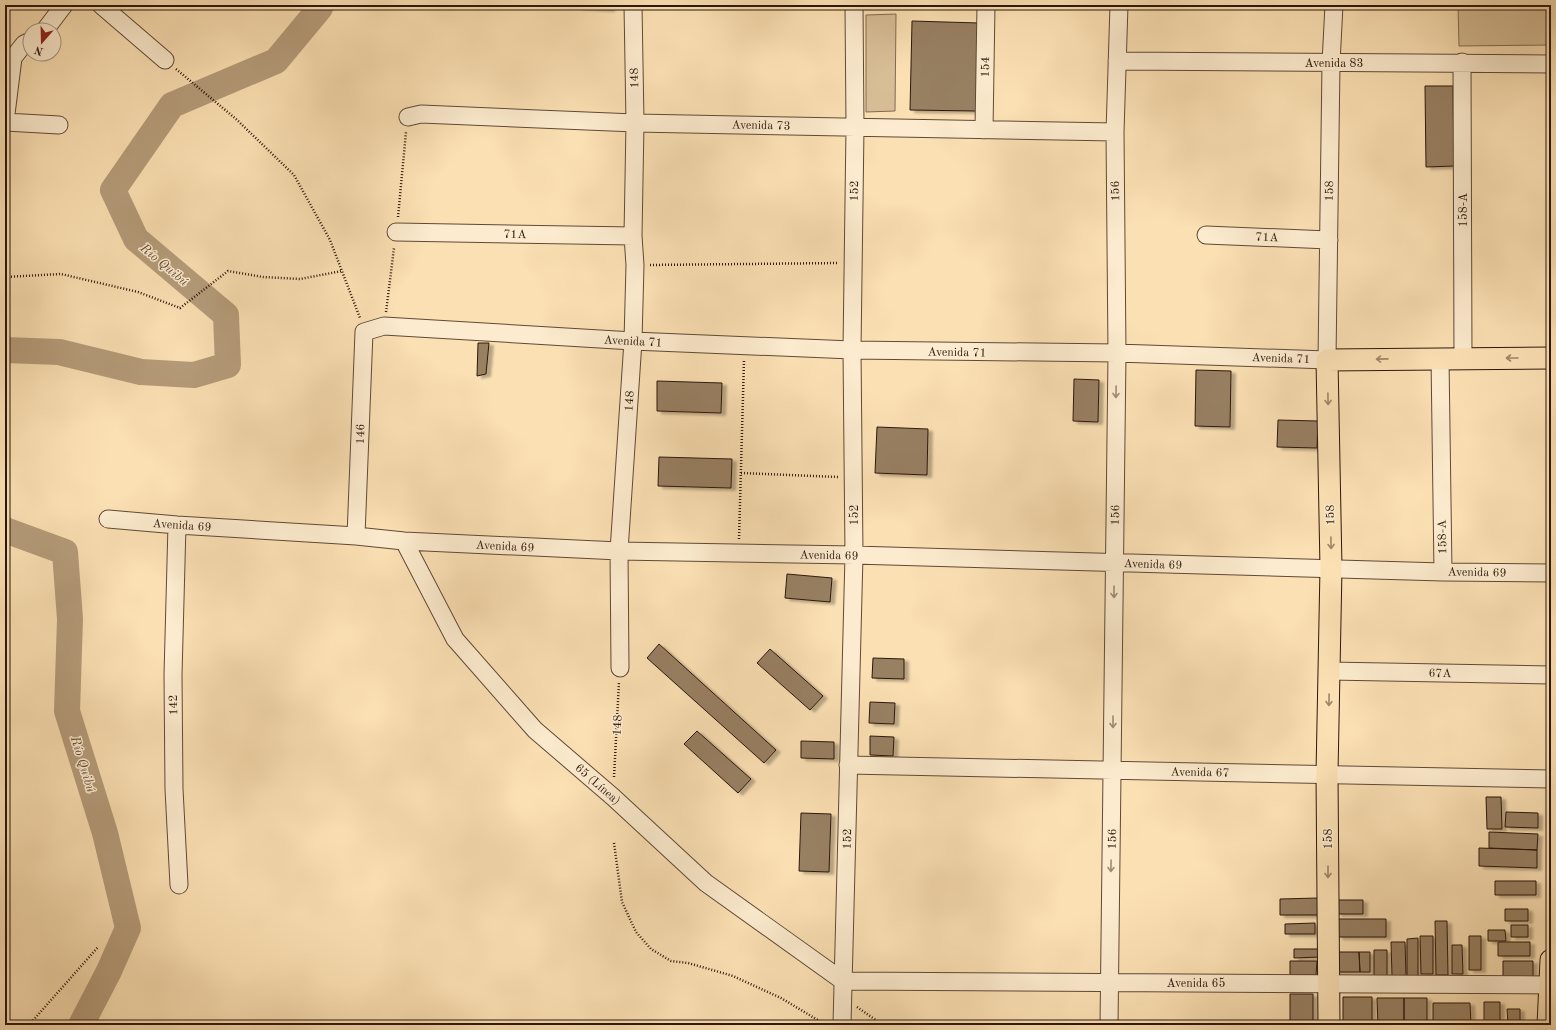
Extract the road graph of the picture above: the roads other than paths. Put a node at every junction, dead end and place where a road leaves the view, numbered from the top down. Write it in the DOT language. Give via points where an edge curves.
graph roads {
  1 [pos="64,5"];
  2 [pos="101,5"];
  3 [pos="633,5"];
  4 [pos="854,5"];
  5 [pos="986,5"];
  6 [pos="1119,5"];
  7 [pos="1334,5"];
  8 [pos="51,22"];
  9 [pos="22,47"];
  10 [pos="166,60"];
  11 [pos="1117,61"];
  12 [pos="1462,62"];
  13 [pos="1331,63"];
  14 [pos="1551,64"];
  15 [pos="408,117"];
  16 [pos="5,122"];
  17 [pos="635,123"];
  18 [pos="59,125"];
  19 [pos="855,127"];
  20 [pos="984,130"];
  21 [pos="1115,132"];
  22 [pos="396,232"];
  23 [pos="1206,235"];
  24 [pos="633,236"];
  25 [pos="1329,240"];
  26 [pos="364,332"];
  27 [pos="633,341"];
  28 [pos="852,350"];
  29 [pos="1117,353"];
  30 [pos="1440,358"];
  31 [pos="1463,358"];
  32 [pos="1551,358"];
  33 [pos="1327,360"];
  34 [pos="108,519"];
  35 [pos="177,525"];
  36 [pos="356,536"];
  37 [pos="404,541"];
  38 [pos="619,551"];
  39 [pos="854,555"];
  40 [pos="1114,563"];
  41 [pos="1331,568"];
  42 [pos="1443,572"];
  43 [pos="1551,573"];
  44 [pos="620,668"];
  45 [pos="1329,671"];
  46 [pos="1551,675"];
  47 [pos="848,765"];
  48 [pos="1113,770"];
  49 [pos="1327,774"];
  50 [pos="1551,779"];
  51 [pos="179,885"];
  52 [pos="1551,960"];
  53 [pos="1109,983"];
  54 [pos="1328,984"];
  55 [pos="1549,985"];
  56 [pos="843,989"];
  57 [pos="842,1025"];
  58 [pos="1109,1025"];
  59 [pos="1329,1025"];
  60 [pos="1548,1025"];
  1 -- 8 [label="street"];
  2 -- 10 [label="street"];
  3 -- 17 [label="street, 148"];
  4 -- 19 [label="street, 152"];
  5 -- 20 [label="street, 154"];
  6 -- 11 [label="street, 156"];
  7 -- 13 [label="street, 158"];
  9 -- 16 [label="street" via="13,58"];
  11 -- 13 [label="street, Avenida 83"];
  11 -- 21 [label="street, 156"];
  12 -- 13 [label="street, Avenida 83"];
  12 -- 14 [label="street, Avenida 83"];
  12 -- 31 [label="street, 158-A"];
  13 -- 25 [label="street, 158"];
  15 -- 17 [label="street, Avenida 73" via="422,114"];
  16 -- 18 [label="street"];
  17 -- 19 [label="street, Avenida 73"];
  17 -- 24 [label="street, 148"];
  19 -- 20 [label="street, Avenida 73"];
  19 -- 28 [label="street, 152"];
  20 -- 21 [label="street, Avenida 73"];
  21 -- 29 [label="street, 156"];
  22 -- 24 [label="street, 71A"];
  23 -- 25 [label="street, 71A"];
  24 -- 27 [label="street, 148"];
  25 -- 33 [label="street, 158"];
  26 -- 27 [label="street, Avenida 71" via="384,326"];
  26 -- 36 [label="street, 146"];
  27 -- 28 [label="street, Avenida 71"];
  27 -- 38 [label="street, 148"];
  28 -- 29 [label="street, Avenida 71"];
  28 -- 39 [label="street, 152"];
  29 -- 33 [label="street, Avenida 71"];
  29 -- 40 [label="street, 156, one-way"];
  30 -- 31 [label="main road, Avenida 71"];
  30 -- 33 [label="main road, Avenida 71, one-way"];
  30 -- 42 [label="street, 158-A"];
  32 -- 31 [label="main road, Avenida 71, one-way"];
  33 -- 41 [label="main road, 158, one-way"];
  34 -- 35 [label="street, Avenida 69"];
  35 -- 36 [label="street, Avenida 69"];
  35 -- 51 [label="street, 142" via="173,675 174,789"];
  36 -- 37 [label="street, Avenida 69"];
  37 -- 38 [label="street, Avenida 69"];
  37 -- 56 [label="street, 65 (Línea)" via="455,639 535,730 613,797 706,883"];
  38 -- 39 [label="street, Avenida 69"];
  38 -- 44 [label="street, 148"];
  39 -- 40 [label="street, Avenida 69"];
  39 -- 47 [label="street, 152"];
  40 -- 41 [label="street, Avenida 69"];
  40 -- 48 [label="street, 156, one-way"];
  41 -- 42 [label="street, Avenida 69"];
  41 -- 45 [label="main road, 158"];
  42 -- 43 [label="street, Avenida 69"];
  45 -- 46 [label="street, 67A"];
  45 -- 49 [label="main road, 158, one-way"];
  47 -- 48 [label="street, Avenida 67"];
  47 -- 56 [label="street, 152"];
  48 -- 49 [label="street, Avenida 67"];
  48 -- 53 [label="street, 156, one-way"];
  49 -- 50 [label="street, Avenida 67"];
  49 -- 54 [label="main road, 158, one-way"];
  52 -- 55 [label="main road"];
  53 -- 54 [label="street, Avenida 65"];
  53 -- 56 [label="street, Avenida 65"];
  53 -- 58 [label="street, 156"];
  54 -- 55 [label="street, Avenida 65"];
  54 -- 59 [label="main road, 158"];
  55 -- 60 [label="main road"];
  56 -- 57 [label="street, 152"];
}
